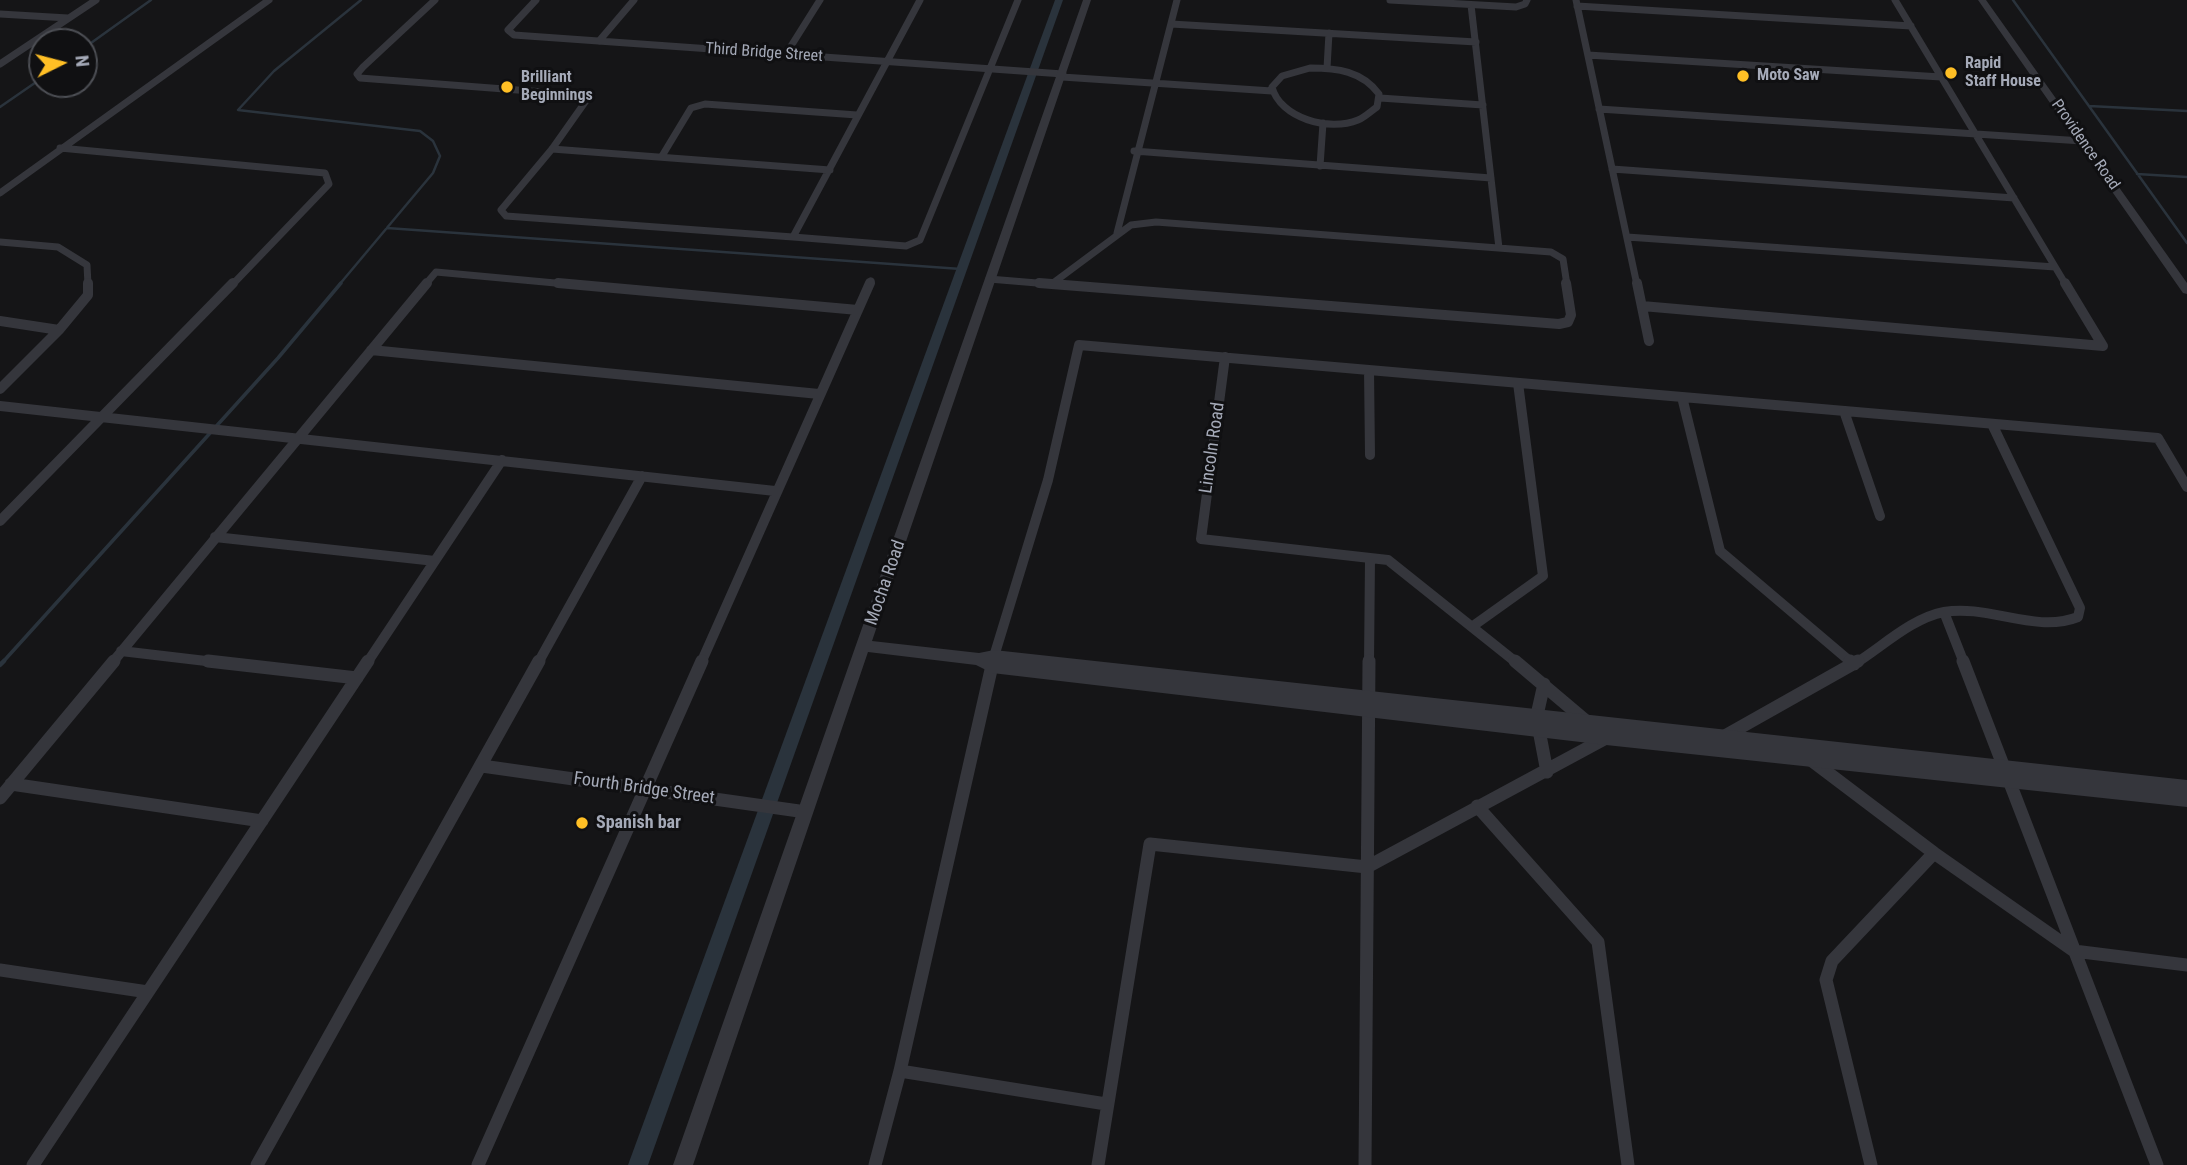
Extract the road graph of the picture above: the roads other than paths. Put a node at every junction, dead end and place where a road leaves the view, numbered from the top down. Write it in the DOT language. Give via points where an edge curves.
graph roads {
  1 [pos="96,0"];
  2 [pos="270,0"];
  3 [pos="435,0"];
  4 [pos="536,0"];
  5 [pos="635,0"];
  6 [pos="820,0"];
  7 [pos="920,0"];
  8 [pos="1018,0"];
  9 [pos="1087,0"];
  10 [pos="1177,0"];
  11 [pos="1390,0"];
  12 [pos="1527,0"];
  13 [pos="1895,0"];
  14 [pos="1982,0"];
  15 [pos="1988,0"];
  16 [pos="1577,3"];
  17 [pos="1471,5"];
  18 [pos="0,14"];
  19 [pos="68,18"];
  20 [pos="1171,24"];
  21 [pos="1911,26"];
  22 [pos="1329,33"];
  23 [pos="599,41"];
  24 [pos="1476,42"];
  25 [pos="786,54"];
  26 [pos="1588,55"];
  27 [pos="887,62"];
  28 [pos="0,64"];
  29 [pos="1327,68"];
  30 [pos="992,69"];
  31 [pos="1063,76"];
  32 [pos="1941,77"];
  33 [pos="1156,83"];
  34 [pos="1272,91"];
  35 [pos="1380,98"];
  36 [pos="1483,105"];
  37 [pos="1599,109"];
  38 [pos="857,115"];
  39 [pos="1323,122"];
  40 [pos="1976,134"];
  41 [pos="2082,141"];
  42 [pos="60,148"];
  43 [pos="552,149"];
  44 [pos="1134,151"];
  45 [pos="662,156"];
  46 [pos="1320,166"];
  47 [pos="1612,169"];
  48 [pos="830,170"];
  49 [pos="1491,178"];
  50 [pos="0,193"];
  51 [pos="2014,198"];
  52 [pos="1117,233"];
  53 [pos="793,237"];
  54 [pos="1627,237"];
  55 [pos="0,242"];
  56 [pos="1499,248"];
  57 [pos="2055,267"];
  58 [pos="2187,278"];
  59 [pos="989,279"];
  60 [pos="871,281"];
  61 [pos="1053,283"];
  62 [pos="2187,291"];
  63 [pos="1642,306"];
  64 [pos="858,310"];
  65 [pos="0,321"];
  66 [pos="59,330"];
  67 [pos="1649,341"];
  68 [pos="371,350"];
  69 [pos="1225,357"];
  70 [pos="1369,370"];
  71 [pos="1518,383"];
  72 [pos="0,389"];
  73 [pos="819,394"];
  74 [pos="1682,397"];
  75 [pos="0,406"];
  76 [pos="1844,411"];
  77 [pos="104,417"];
  78 [pos="1992,424"];
  79 [pos="298,438"];
  80 [pos="1370,455"];
  81 [pos="502,460"];
  82 [pos="642,476"];
  83 [pos="2187,487"];
  84 [pos="775,491"];
  85 [pos="1880,516"];
  86 [pos="0,521"];
  87 [pos="215,537"];
  88 [pos="1370,559"];
  89 [pos="435,561"];
  90 [pos="1944,612"];
  91 [pos="1473,626"];
  92 [pos="864,646"];
  93 [pos="121,651"];
  94 [pos="988,661"];
  95 [pos="1854,664"];
  96 [pos="357,678"];
  97 [pos="1544,684"];
  98 [pos="1367,703"];
  99 [pos="1586,720"];
  100 [pos="1538,722"];
  101 [pos="1725,736"];
  102 [pos="1606,738"];
  103 [pos="1808,758"];
  104 [pos="482,766"];
  105 [pos="1547,772"];
  106 [pos="2005,773"];
  107 [pos="11,784"];
  108 [pos="2187,787"];
  109 [pos="645,790"];
  110 [pos="0,798"];
  111 [pos="2187,800"];
  112 [pos="1477,806"];
  113 [pos="806,812"];
  114 [pos="262,821"];
  115 [pos="1934,853"];
  116 [pos="1367,867"];
  117 [pos="2074,951"];
  118 [pos="2187,965"];
  119 [pos="0,970"];
  120 [pos="148,992"];
  121 [pos="900,1071"];
  122 [pos="1106,1104"];
  123 [pos="33,1165"];
  124 [pos="257,1165"];
  125 [pos="478,1165"];
  126 [pos="684,1165"];
  127 [pos="875,1165"];
  128 [pos="1098,1165"];
  129 [pos="1365,1165"];
  130 [pos="1628,1165"];
  131 [pos="1871,1165"];
  132 [pos="2157,1165"];
  1 -- 19 [label="street"];
  2 -- 42 [label="street"];
  3 -- 43 [label="street" via="357,74 360,78 588,98"];
  4 -- 23 [label="street, Third Bridge Street" via="508,30 514,35"];
  5 -- 23 [label="street"];
  6 -- 25 [label="street"];
  7 -- 27 [label="street"];
  8 -- 30 [label="street"];
  9 -- 31 [label="street, Mocha Road"];
  10 -- 20 [label="street"];
  11 -- 17 [label="street"];
  12 -- 17 [label="street" via="1516,7"];
  13 -- 21 [label="street"];
  14 -- 41 [label="street, Providence Road"];
  15 -- 58 [label="street, Providence Road"];
  16 -- 21 [label="street"];
  16 -- 26 [label="street"];
  17 -- 24 [label="street"];
  18 -- 19 [label="street"];
  19 -- 28 [label="street"];
  20 -- 22 [label="street"];
  20 -- 33 [label="street"];
  21 -- 32 [label="street"];
  22 -- 24 [label="street"];
  22 -- 29 [label="street"];
  23 -- 25 [label="street, Third Bridge Street"];
  24 -- 36 [label="street"];
  25 -- 27 [label="street, Third Bridge Street"];
  26 -- 32 [label="street"];
  26 -- 37 [label="street"];
  27 -- 30 [label="street, Third Bridge Street"];
  27 -- 38 [label="street"];
  29 -- 34 [label="street" via="1289,73 1278,79"];
  29 -- 35 [label="street" via="1364,79"];
  30 -- 31 [label="street, Third Bridge Street"];
  30 -- 53 [label="street" via="920,240 906,246"];
  31 -- 33 [label="street, Third Bridge Street"];
  31 -- 59 [label="street, Mocha Road"];
  32 -- 40 [label="street"];
  33 -- 34 [label="street, Third Bridge Street"];
  33 -- 44 [label="street"];
  34 -- 39 [label="street" via="1273,99 1286,111"];
  35 -- 36 [label="street"];
  35 -- 39 [label="street" via="1377,107 1364,117"];
  36 -- 49 [label="street"];
  37 -- 40 [label="street"];
  37 -- 47 [label="street"];
  38 -- 45 [label="street" via="705,104 691,108"];
  38 -- 48 [label="street"];
  39 -- 46 [label="street"];
  40 -- 41 [label="street"];
  40 -- 51 [label="street"];
  41 -- 62 [label="street, Providence Road"];
  42 -- 50 [label="street"];
  42 -- 77 [label="street" via="325,173 328,184"];
  43 -- 45 [label="street"];
  43 -- 53 [label="street" via="500,210 506,216"];
  44 -- 46 [label="street"];
  44 -- 52 [label="street"];
  45 -- 48 [label="street"];
  46 -- 49 [label="street"];
  47 -- 51 [label="street"];
  47 -- 54 [label="street"];
  48 -- 53 [label="street"];
  49 -- 56 [label="street"];
  51 -- 57 [label="street"];
  52 -- 56 [label="street" via="1131,225 1156,222"];
  52 -- 61 [label="street"];
  54 -- 57 [label="street"];
  54 -- 63 [label="street"];
  55 -- 66 [label="street" via="58,247 87,265 88,295"];
  56 -- 61 [label="street" via="1551,252 1563,259 1571,320 1559,324"];
  57 -- 63 [label="street" via="2103,346"];
  59 -- 61 [label="street"];
  59 -- 92 [label="street, Mocha Road"];
  60 -- 64 [label="street"];
  63 -- 67 [label="street"];
  64 -- 68 [label="street" via="436,272"];
  64 -- 73 [label="street"];
  65 -- 66 [label="street"];
  66 -- 72 [label="street"];
  68 -- 73 [label="street"];
  68 -- 79 [label="street"];
  69 -- 70 [label="street"];
  69 -- 88 [label="street, Lincoln Road" via="1201,539"];
  69 -- 94 [label="street" via="1079,345 1048,480"];
  70 -- 71 [label="street"];
  70 -- 80 [label="street"];
  71 -- 74 [label="street"];
  71 -- 91 [label="street" via="1543,576"];
  73 -- 84 [label="street"];
  74 -- 76 [label="street"];
  74 -- 95 [label="street" via="1720,551"];
  75 -- 77 [label="street"];
  76 -- 78 [label="street"];
  76 -- 85 [label="street"];
  77 -- 79 [label="street"];
  77 -- 86 [label="street"];
  78 -- 83 [label="street" via="2158,439"];
  78 -- 90 [label="street" via="2080,608 2078,617 2072,622 2054,622"];
  79 -- 81 [label="street"];
  79 -- 87 [label="street"];
  81 -- 82 [label="street"];
  81 -- 89 [label="street"];
  82 -- 84 [label="street"];
  82 -- 104 [label="street"];
  84 -- 109 [label="street"];
  87 -- 89 [label="street"];
  87 -- 93 [label="street"];
  88 -- 91 [label="street" via="1388,560"];
  88 -- 98 [label="street"];
  89 -- 96 [label="street"];
  90 -- 95 [label="street" via="1921,621"];
  90 -- 106 [label="street"];
  91 -- 97 [label="street"];
  92 -- 94 [label="street"];
  92 -- 113 [label="street, Mocha Road"];
  93 -- 96 [label="street"];
  93 -- 107 [label="street"];
  94 -- 98 [label="street"];
  94 -- 121 [label="street"];
  95 -- 101 [label="street"];
  96 -- 114 [label="street"];
  97 -- 99 [label="street"];
  97 -- 100 [label="street"];
  98 -- 100 [label="street"];
  98 -- 116 [label="street"];
  99 -- 100 [label="street"];
  99 -- 101 [label="street"];
  100 -- 102 [label="street"];
  100 -- 105 [label="street"];
  101 -- 106 [label="street"];
  102 -- 103 [label="street"];
  102 -- 105 [label="street"];
  103 -- 106 [label="street"];
  103 -- 115 [label="street"];
  104 -- 109 [label="street, Fourth Bridge Street"];
  104 -- 124 [label="street"];
  105 -- 112 [label="street"];
  106 -- 108 [label="street"];
  106 -- 111 [label="street"];
  106 -- 117 [label="street"];
  107 -- 110 [label="street"];
  107 -- 114 [label="street"];
  109 -- 113 [label="street, Fourth Bridge Street"];
  109 -- 125 [label="street"];
  112 -- 116 [label="street"];
  112 -- 130 [label="street" via="1598,942"];
  113 -- 126 [label="street, Mocha Road"];
  114 -- 120 [label="street"];
  115 -- 117 [label="street"];
  115 -- 131 [label="street" via="1832,961 1826,980"];
  116 -- 122 [label="street" via="1150,844"];
  116 -- 129 [label="street"];
  117 -- 118 [label="street"];
  117 -- 132 [label="street"];
  119 -- 120 [label="street"];
  120 -- 123 [label="street"];
  121 -- 122 [label="street"];
  121 -- 127 [label="street"];
  122 -- 128 [label="street"];
}
